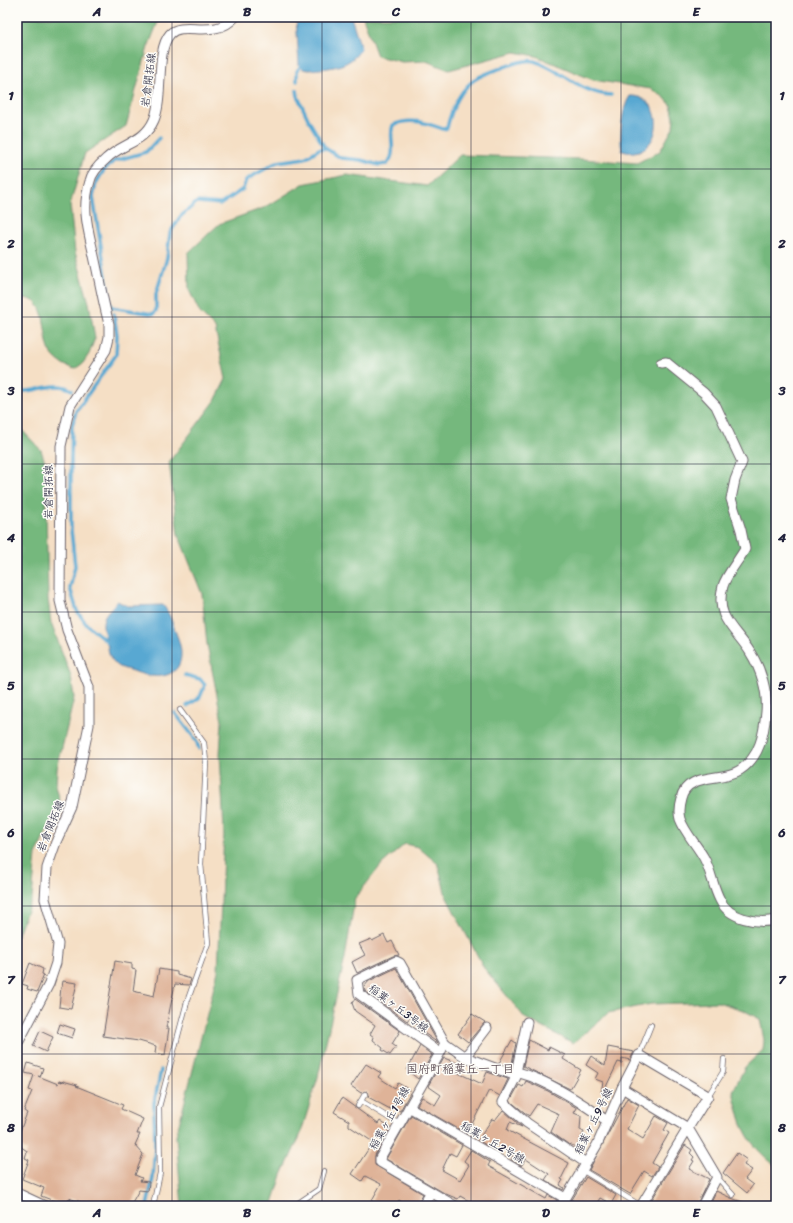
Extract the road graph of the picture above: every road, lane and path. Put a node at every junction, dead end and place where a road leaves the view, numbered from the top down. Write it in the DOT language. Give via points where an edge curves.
graph roads {
  1 [pos="234,17"];
  2 [pos="662,363"];
  3 [pos="180,710"];
  4 [pos="776,920"];
  5 [pos="527,1022"];
  6 [pos="651,1025"];
  7 [pos="487,1028"];
  8 [pos="445,1044"];
  9 [pos="17,1045"];
  10 [pos="440,1053"];
  11 [pos="640,1055"];
  12 [pos="465,1056"];
  13 [pos="724,1059"];
  14 [pos="516,1072"];
  15 [pos="622,1088"];
  16 [pos="365,1094"];
  17 [pos="708,1096"];
  18 [pos="361,1101"];
  19 [pos="358,1106"];
  20 [pos="409,1107"];
  21 [pos="607,1121"];
  22 [pos="399,1124"];
  23 [pos="688,1128"];
  24 [pos="584,1167"];
  25 [pos="324,1170"];
  26 [pos="717,1177"];
  27 [pos="431,1192"];
  28 [pos="17,1193"];
  29 [pos="733,1195"];
  30 [pos="563,1202"];
  31 [pos="45,1206"];
  32 [pos="153,1206"];
  33 [pos="294,1206"];
  34 [pos="422,1206"];
  35 [pos="455,1206"];
  36 [pos="641,1206"];
  37 [pos="702,1206"];
  1 -- 9 [label="street, 岩倉開拓線" via="223,27 208,30 180,29 171,33 165,41 154,119 141,138 114,152 97,167 90,179 86,213 110,324 109,337 106,350 70,406 61,446 60,475 60,600 67,630 89,687 89,725 72,807 47,868 45,899 58,944 56,963 49,984"];
  2 -- 4 [label="street" via="666,362 716,406 742,462 731,499 745,549 723,584 721,597 724,618 750,651 761,674 766,710 763,739 753,759 732,774 689,784 679,806 680,819 704,858 720,901 729,911 741,918 755,921"];
  3 -- 32 [label="lane" via="204,743 206,762 201,864 208,943 187,1002 159,1107 160,1173"];
  5 -- 14 [label="street"];
  6 -- 11 [label="lane"];
  7 -- 12 [label="street"];
  8 -- 10 [label="street, 稲葉ヶ丘1号線"];
  8 -- 10 [label="street, 稲葉ヶ丘3号線" via="400,963 384,966 357,980 360,994"];
  8 -- 12 [label="street"];
  10 -- 20 [label="street, 稲葉ヶ丘1号線"];
  11 -- 15 [label="street"];
  11 -- 17 [label="street"];
  12 -- 14 [label="street" via="511,1074"];
  13 -- 17 [label="lane" via="723,1072"];
  14 -- 21 [label="street" via="572,1097"];
  14 -- 24 [label="street" via="503,1102"];
  15 -- 21 [label="street, 稲葉ヶ丘9号線"];
  15 -- 23 [label="street, 稲葉ヶ丘9号線"];
  16 -- 18 [label="lane"];
  17 -- 23 [label="street"];
  18 -- 19 [label="lane"];
  18 -- 22 [label="lane"];
  20 -- 22 [label="street, 稲葉ヶ丘1号線"];
  20 -- 30 [label="street, 稲葉ヶ丘2号線"];
  21 -- 24 [label="street, 稲葉ヶ丘9号線"];
  22 -- 27 [label="street, 稲葉ヶ丘1号線" via="380,1162"];
  23 -- 26 [label="street"];
  23 -- 36 [label="street"];
  24 -- 30 [label="street, 稲葉ヶ丘9号線"];
  24 -- 36 [label="lane"];
  25 -- 33 [label="lane" via="319,1189"];
  26 -- 29 [label="lane"];
  26 -- 37 [label="street"];
  27 -- 34 [label="street"];
  27 -- 35 [label="street, 稲葉ヶ丘1号線"];
  28 -- 31 [label="street"];
}
